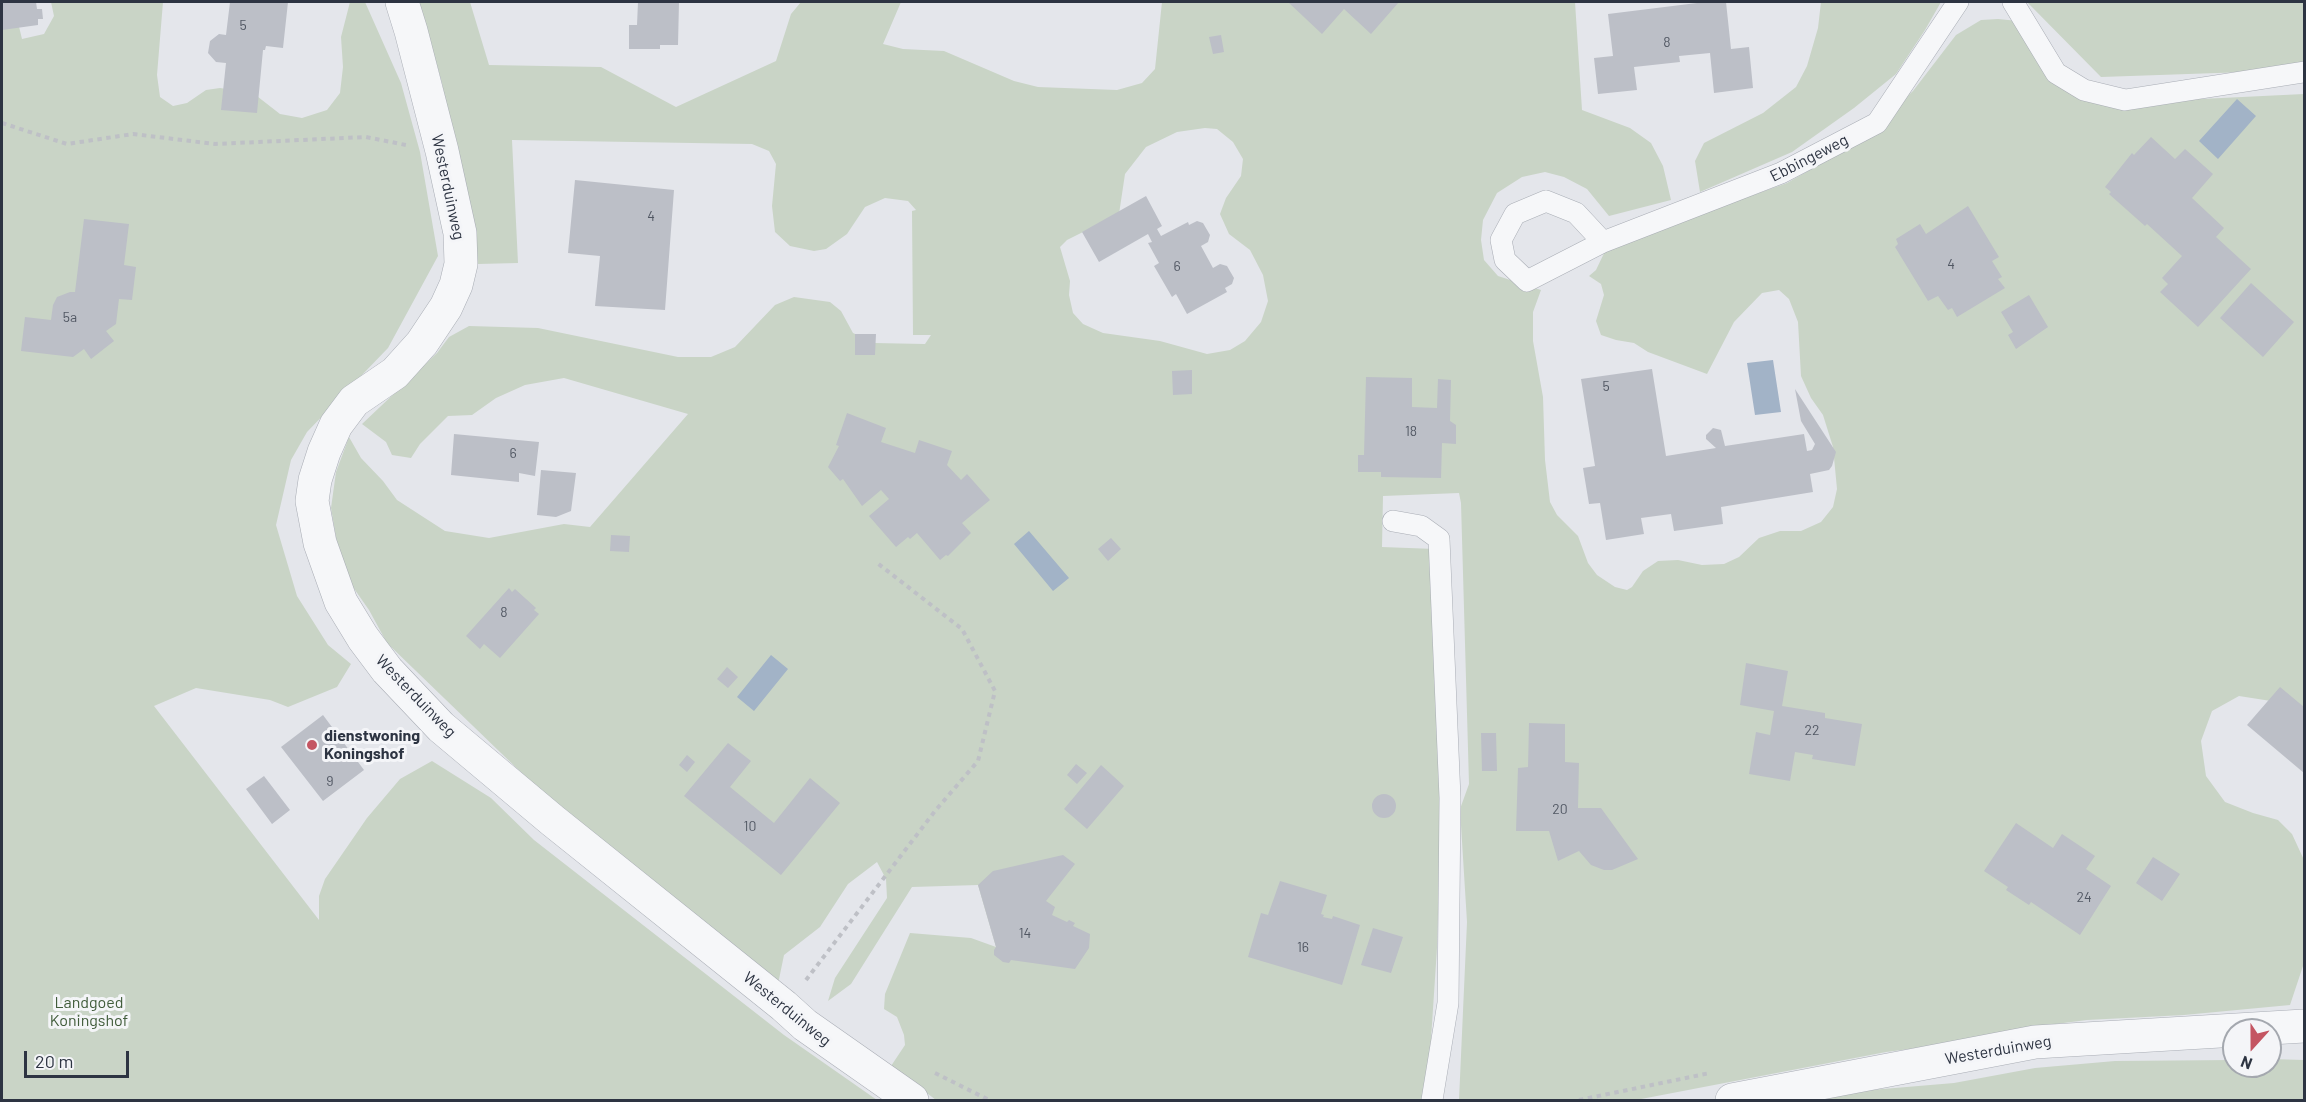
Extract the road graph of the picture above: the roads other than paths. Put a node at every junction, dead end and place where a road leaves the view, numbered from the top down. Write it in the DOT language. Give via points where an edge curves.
graph roads {
  1 [pos="402,2"];
  2 [pos="1958,2"];
  3 [pos="2013,2"];
  4 [pos="2304,72"];
  5 [pos="1603,242"];
  6 [pos="1393,521"];
  7 [pos="2304,1026"];
  8 [pos="912,1101"];
  9 [pos="1432,1101"];
  10 [pos="1732,1101"];
  1 -- 8 [label="street, Westerduinweg" via="442,151 460,233 461,264 446,307 422,344 394,373 354,401 336,425 324,452 312,501 320,543 341,602 387,670 441,727 805,1025"];
  2 -- 5 [label="lane, Ebbingeweg" via="1877,123 1782,173"];
  3 -- 4 [label="lane" via="2056,73 2084,90 2125,100"];
  5 -- 5 [label="lane, Ebbingeweg" via="1576,213 1546,201 1515,214 1501,240 1505,260 1527,281"];
  6 -- 9 [label="lane" via="1422,526 1439,539 1450,798 1448,991"];
  7 -- 10 [label="street, Westerduinweg" via="2035,1042"];
}
